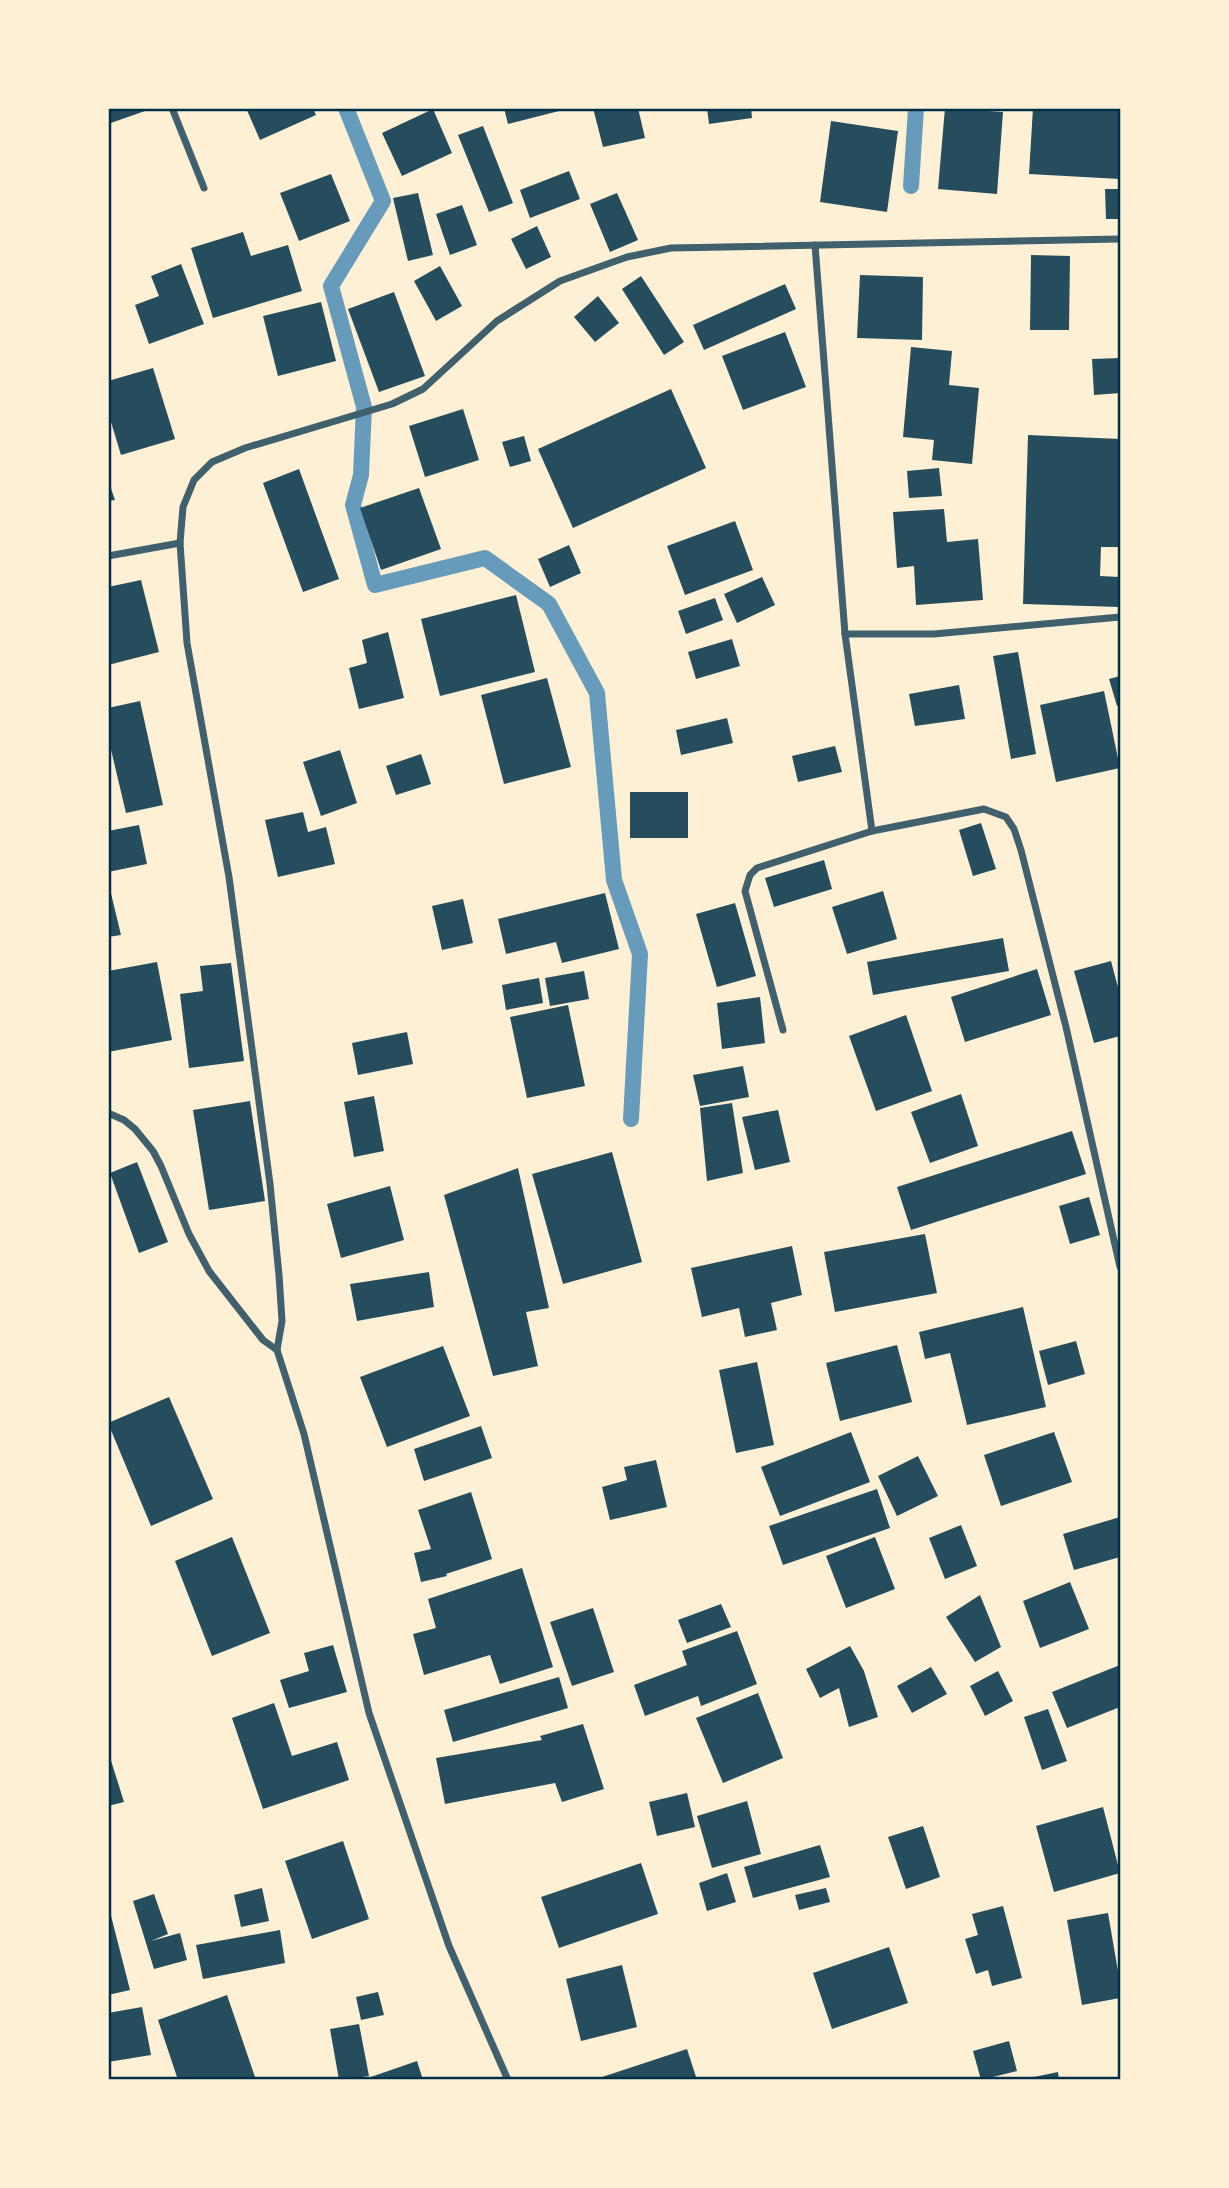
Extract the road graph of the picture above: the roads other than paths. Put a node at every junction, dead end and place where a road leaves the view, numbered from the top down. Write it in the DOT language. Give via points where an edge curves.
graph roads {
  1 [pos="172,108"];
  2 [pos="204,187"];
  3 [pos="1121,239"];
  4 [pos="815,245"];
  5 [pos="180,543"];
  6 [pos="108,555"];
  7 [pos="1121,617"];
  8 [pos="845,634"];
  9 [pos="872,831"];
  10 [pos="783,1030"];
  11 [pos="108,1113"];
  12 [pos="1121,1267"];
  13 [pos="277,1350"];
  14 [pos="508,2080"];
  1 -- 2 [label="street"];
  3 -- 4 [label="street"];
  4 -- 5 [label="street" via="671,248 626,257 560,281 497,321 423,388 392,404 212,462 194,480 183,507"];
  4 -- 8 [label="street"];
  5 -- 6 [label="street"];
  5 -- 13 [label="street" via="187,643 229,877 268,1172 281,1298"];
  7 -- 8 [label="street" via="934,634"];
  8 -- 9 [label="street"];
  9 -- 10 [label="street" via="757,868 750,875 745,891"];
  9 -- 12 [label="street" via="984,809 1006,817 1014,829 1066,1027"];
  11 -- 13 [label="street" via="124,1120 149,1144 209,1271 262,1340"];
  13 -- 14 [label="street" via="304,1434 369,1713 449,1946"];
}
